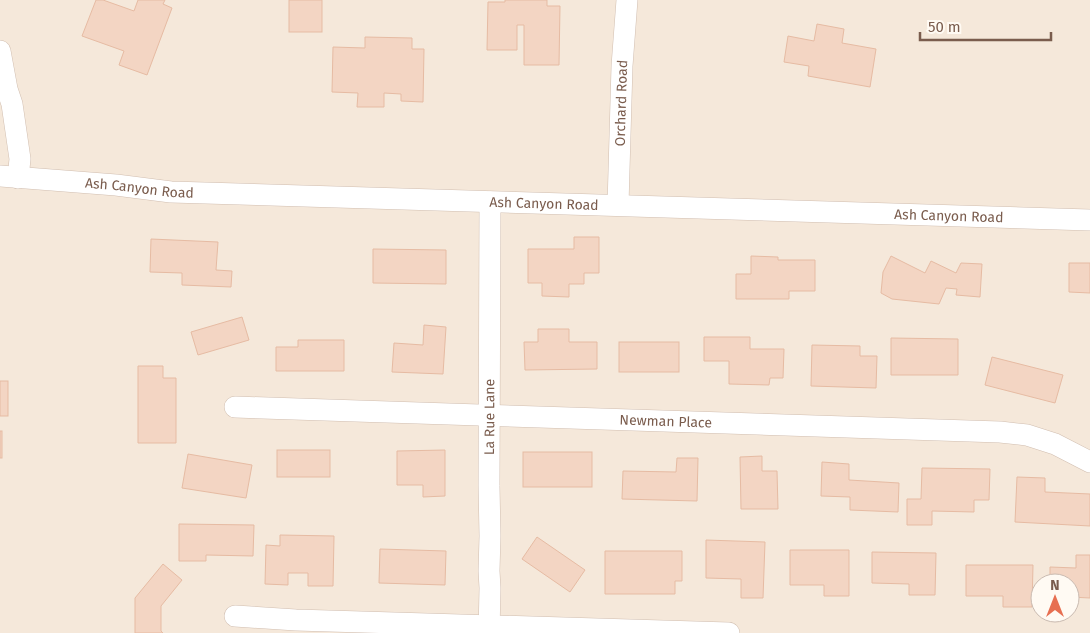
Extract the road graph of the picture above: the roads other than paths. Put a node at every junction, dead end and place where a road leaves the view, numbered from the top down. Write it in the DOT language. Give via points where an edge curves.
graph roads {
  1 [pos="627,0"];
  2 [pos="0,51"];
  3 [pos="9,177"];
  4 [pos="490,202"];
  5 [pos="618,205"];
  6 [pos="1090,220"];
  7 [pos="235,407"];
  8 [pos="490,415"];
  9 [pos="1090,462"];
  10 [pos="235,616"];
  11 [pos="489,629"];
  12 [pos="729,633"];
  1 -- 5 [label="street, Orchard Road"];
  2 -- 3 [label="street" via="20,159"];
  3 -- 4 [label="street, Ash Canyon Road" via="171,192"];
  4 -- 5 [label="street, Ash Canyon Road"];
  4 -- 8 [label="street, La Rue Lane"];
  5 -- 6 [label="street, Ash Canyon Road"];
  7 -- 8 [label="street, Newman Place"];
  8 -- 9 [label="street, Newman Place" via="1000,432 1027,435 1055,444"];
  8 -- 11 [label="street, La Rue Lane"];
  10 -- 11 [label="street"];
  11 -- 12 [label="street"];
}
